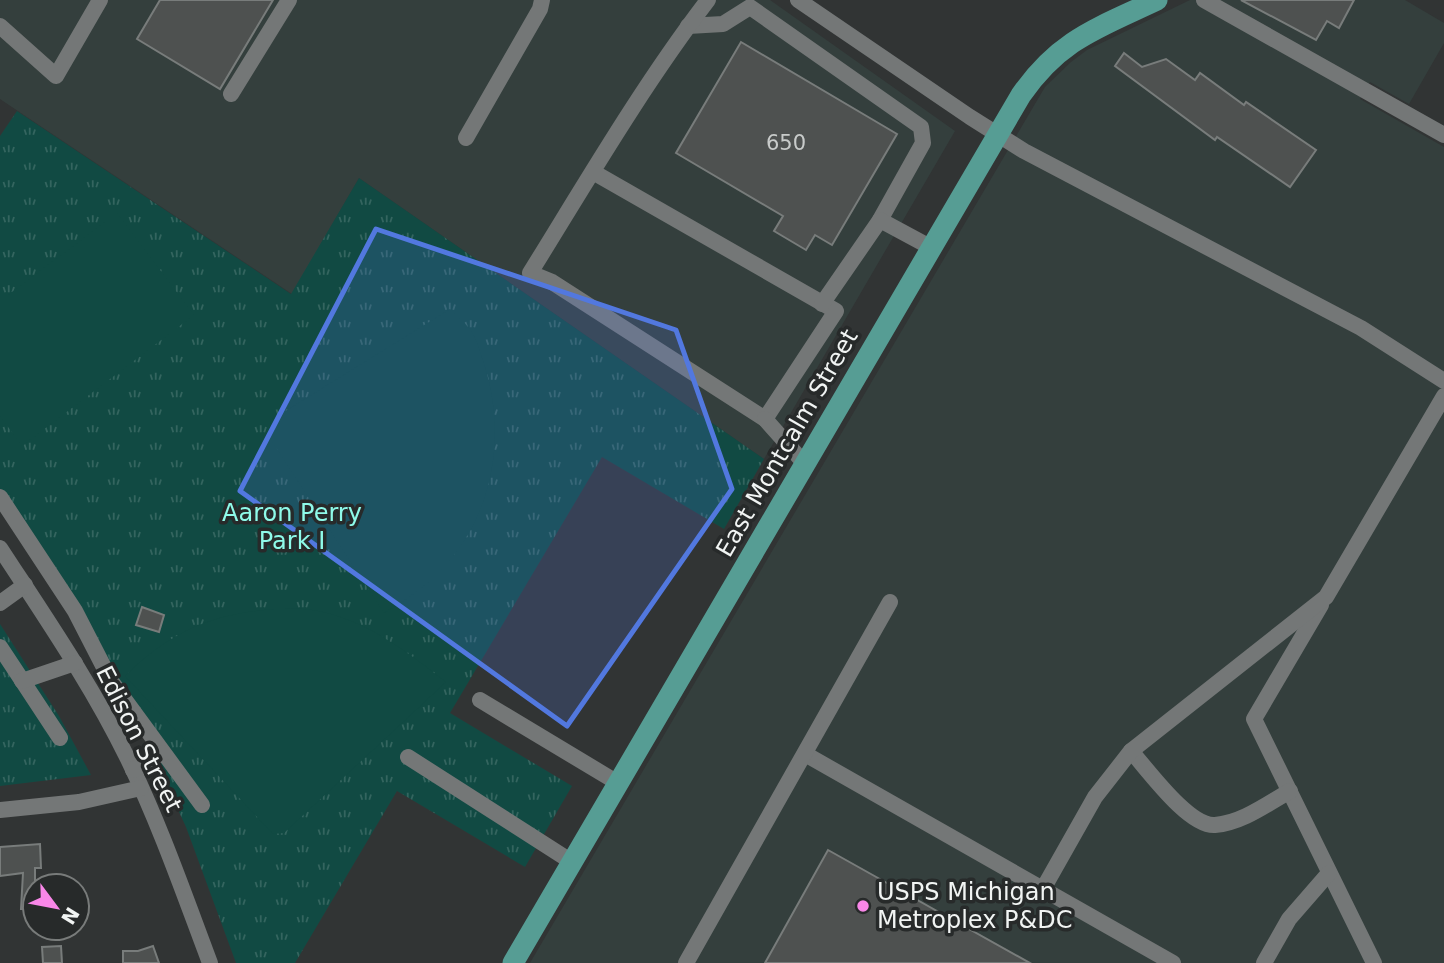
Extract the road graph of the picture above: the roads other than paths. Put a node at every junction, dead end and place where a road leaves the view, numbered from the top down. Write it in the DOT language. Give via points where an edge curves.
graph roads {
  1 [pos="100,0"];
  2 [pos="289,0"];
  3 [pos="542,0"];
  4 [pos="708,0"];
  5 [pos="798,0"];
  6 [pos="1157,0"];
  7 [pos="1204,0"];
  8 [pos="0,26"];
  9 [pos="688,26"];
  10 [pos="231,94"];
  11 [pos="998,135"];
  12 [pos="1444,135"];
  13 [pos="466,138"];
  14 [pos="593,173"];
  15 [pos="880,220"];
  16 [pos="932,248"];
  17 [pos="822,304"];
  18 [pos="1444,381"];
  19 [pos="1444,396"];
  20 [pos="765,419"];
  21 [pos="805,464"];
  22 [pos="0,497"];
  23 [pos="0,548"];
  24 [pos="24,586"];
  25 [pos="1326,597"];
  26 [pos="890,602"];
  27 [pos="0,603"];
  28 [pos="0,647"];
  29 [pos="75,663"];
  30 [pos="22,681"];
  31 [pos="480,700"];
  32 [pos="60,738"];
  33 [pos="1130,751"];
  34 [pos="163,753"];
  35 [pos="805,754"];
  36 [pos="408,757"];
  37 [pos="133,770"];
  38 [pos="618,783"];
  39 [pos="141,788"];
  40 [pos="1290,791"];
  41 [pos="202,805"];
  42 [pos="0,810"];
  43 [pos="572,862"];
  44 [pos="1329,873"];
  45 [pos="1043,889"];
  46 [pos="210,963"];
  47 [pos="513,963"];
  48 [pos="686,963"];
  49 [pos="1173,963"];
  50 [pos="1264,963"];
  51 [pos="1374,963"];
  1 -- 8 [label="street" via="55,76"];
  2 -- 10 [label="street"];
  3 -- 13 [label="street"];
  4 -- 9 [label="street"];
  5 -- 11 [label="street"];
  6 -- 11 [label="main road, East Montcalm Street" via="1083,35 1055,54 1025,90"];
  7 -- 12 [label="street"];
  9 -- 14 [label="street"];
  9 -- 15 [label="street" via="723,23 750,7 921,127 923,143"];
  11 -- 16 [label="main road, East Montcalm Street"];
  11 -- 18 [label="street" via="1361,328"];
  14 -- 17 [label="street"];
  14 -- 20 [label="street" via="530,272"];
  15 -- 16 [label="street"];
  15 -- 17 [label="street"];
  16 -- 21 [label="main road, East Montcalm Street"];
  17 -- 20 [label="street" via="836,311"];
  19 -- 25 [label="street"];
  20 -- 21 [label="street"];
  21 -- 38 [label="main road, East Montcalm Street"];
  22 -- 34 [label="street" via="75,611 111,681"];
  23 -- 24 [label="street, Edison Street"];
  24 -- 27 [label="street"];
  24 -- 29 [label="street, Edison Street"];
  25 -- 33 [label="street"];
  25 -- 40 [label="street" via="1254,719"];
  26 -- 35 [label="street"];
  28 -- 30 [label="street"];
  29 -- 30 [label="street"];
  29 -- 37 [label="street, Edison Street"];
  30 -- 32 [label="street"];
  31 -- 38 [label="street"];
  33 -- 40 [label="street" via="1188,814 1213,826 1240,819"];
  33 -- 45 [label="street" via="1095,797"];
  34 -- 37 [label="street"];
  34 -- 41 [label="street"];
  35 -- 45 [label="street"];
  35 -- 48 [label="street"];
  36 -- 43 [label="street"];
  37 -- 39 [label="street, Edison Street"];
  38 -- 43 [label="main road, East Montcalm Street"];
  39 -- 42 [label="street" via="79,802"];
  39 -- 46 [label="street, Edison Street"];
  40 -- 44 [label="street"];
  43 -- 47 [label="main road, East Montcalm Street"];
  44 -- 50 [label="street" via="1289,919"];
  44 -- 51 [label="street"];
  45 -- 49 [label="street"];
}
